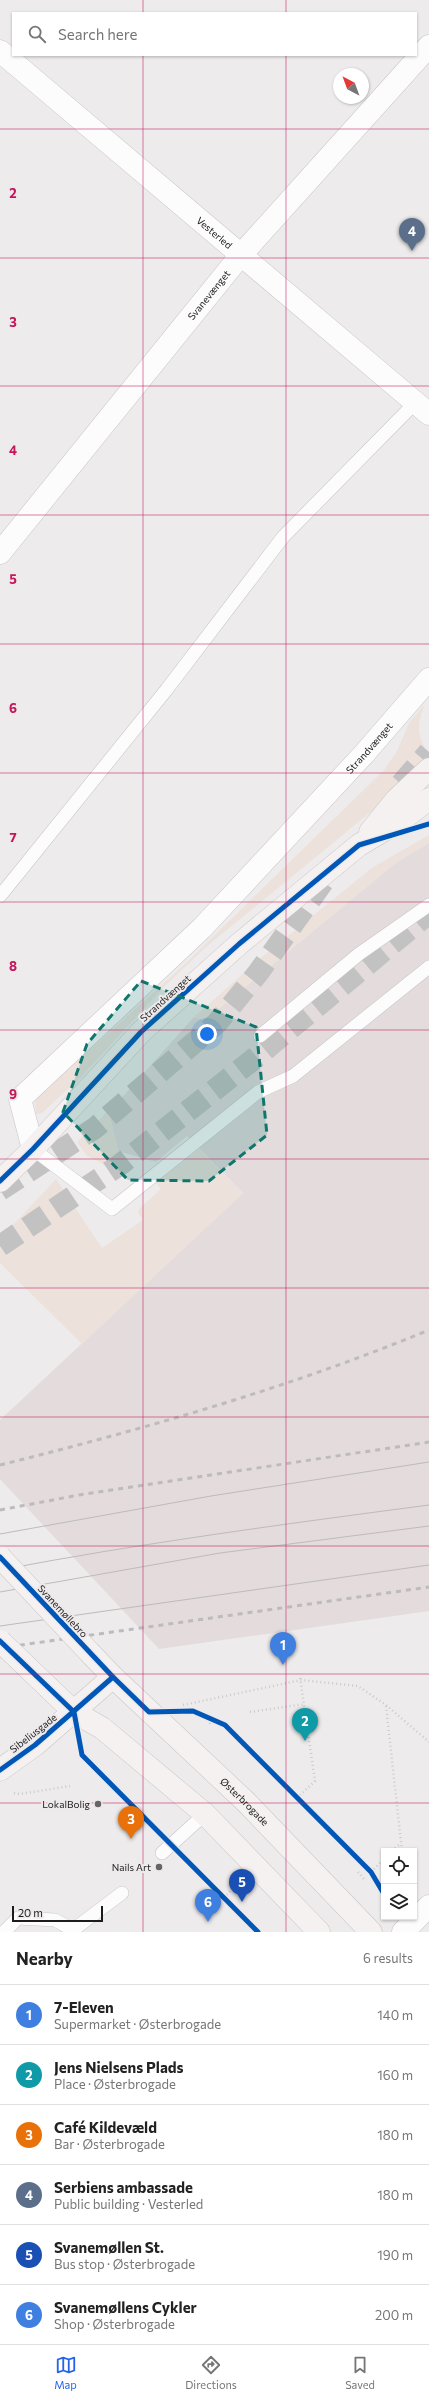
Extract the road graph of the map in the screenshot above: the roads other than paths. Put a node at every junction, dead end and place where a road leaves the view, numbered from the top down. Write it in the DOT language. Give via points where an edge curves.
graph roads {
  1 [pos="429,46"];
  2 [pos="0,50"];
  3 [pos="240,256"];
  4 [pos="422,408"];
  5 [pos="0,553"];
  6 [pos="429,679"];
  7 [pos="429,769"];
  8 [pos="429,799"];
  9 [pos="359,846"];
  10 [pos="0,896"];
  11 [pos="429,905"];
  12 [pos="429,968"];
  13 [pos="260,1036"];
  14 [pos="33,1149"];
  15 [pos="0,1181"];
  16 [pos="0,1557"];
  17 [pos="0,1641"];
  18 [pos="113,1677"];
  19 [pos="74,1712"];
  20 [pos="0,1770"];
  21 [pos="205,1814"];
  22 [pos="162,1854"];
  23 [pos="122,1893"];
  24 [pos="429,1906"];
  25 [pos="74,1931"];
  26 [pos="4,1932"];
  27 [pos="319,1932"];
  28 [pos="371,1932"];
  29 [pos="403,1932"];
  1 -- 3 [label="street, Svanevænget"];
  2 -- 3 [label="street, Vesterled"];
  3 -- 4 [label="street, Vesterled"];
  3 -- 5 [label="street, Svanevænget"];
  4 -- 10 [label="lane" via="284,537 167,689"];
  6 -- 14 [label="street, Strandvænget" via="364,754 202,928 20,1099"];
  7 -- 9 [label="street, Strandvænget" via="396,800"];
  8 -- 9 [label="street, Strandvænget" via="403,819"];
  9 -- 14 [label="street, Strandvænget" via="239,944 141,1032"];
  11 -- 13 [label="lane" via="359,954"];
  12 -- 14 [label="lane" via="293,1076 258,1092 112,1210"];
  14 -- 15 [label="street, Strandvænget"];
  16 -- 18 [label="street, Svanemøllebro, bridge"];
  17 -- 19 [label="street, bridge"];
  18 -- 19 [label="street, Sibeliusgade"];
  18 -- 28 [label="street, Østerbrogade" via="246,1802"];
  19 -- 20 [label="street, Sibeliusgade"];
  19 -- 21 [label="street" via="102,1728"];
  21 -- 22 [label="lane"];
  21 -- 27 [label="street"];
  23 -- 25 [label="lane"];
  24 -- 29 [label="street"];
  25 -- 26 [label="lane" via="55,1920 18,1918"];
}
